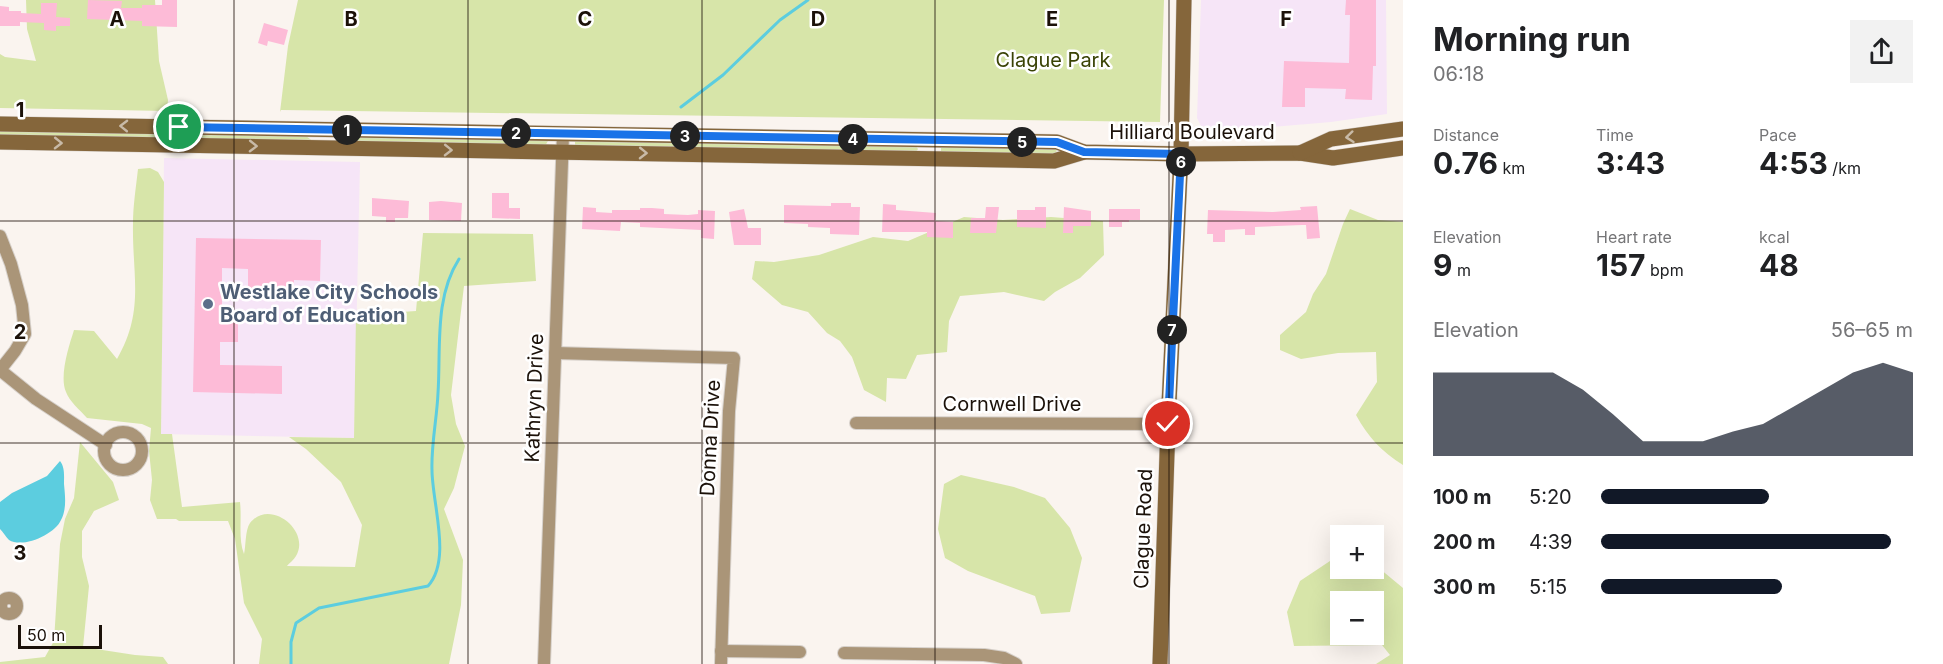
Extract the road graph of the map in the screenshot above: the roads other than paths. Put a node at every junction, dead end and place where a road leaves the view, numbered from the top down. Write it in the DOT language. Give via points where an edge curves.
graph roads {
  1 [pos="1184,0"];
  2 [pos="0,124"];
  3 [pos="1403,129"];
  4 [pos="563,134"];
  5 [pos="0,142"];
  6 [pos="1403,147"];
  7 [pos="563,152"];
  8 [pos="1084,152"];
  9 [pos="1300,153"];
  10 [pos="1181,154"];
  11 [pos="0,236"];
  12 [pos="555,353"];
  13 [pos="0,370"];
  14 [pos="856,423"];
  15 [pos="1168,424"];
  16 [pos="106,445"];
  17 [pos="721,651"];
  18 [pos="800,652"];
  19 [pos="843,653"];
  20 [pos="544,664"];
  21 [pos="721,664"];
  22 [pos="1016,664"];
  23 [pos="1160,664"];
  1 -- 10 [label="main road, Clague Road"];
  4 -- 2 [label="main road, Hilliard Boulevard, one-way"];
  3 -- 9 [label="main road, Hilliard Boulevard, one-way" via="1331,139"];
  4 -- 7 [label="street, Kathryn Drive"];
  4 -- 8 [label="main road, Hilliard Boulevard" via="1057,142"];
  5 -- 7 [label="main road, Hilliard Boulevard, one-way"];
  6 -- 9 [label="main road, Hilliard Boulevard" via="1333,158"];
  7 -- 8 [label="main road, Hilliard Boulevard, one-way" via="1054,161"];
  7 -- 12 [label="street, Kathryn Drive"];
  8 -- 10 [label="main road, Hilliard Boulevard"];
  9 -- 10 [label="main road, Hilliard Boulevard"];
  10 -- 15 [label="main road, Clague Road"];
  11 -- 13 [label="street" via="22,305 25,334"];
  12 -- 17 [label="street, Donna Drive" via="734,358"];
  12 -- 20 [label="street, Kathryn Drive"];
  13 -- 16 [label="street"];
  14 -- 15 [label="street, Cornwell Drive"];
  15 -- 23 [label="main road, Clague Road"];
  17 -- 18 [label="street"];
  17 -- 21 [label="street, Donna Drive"];
  19 -- 22 [label="street" via="984,655"];
}
